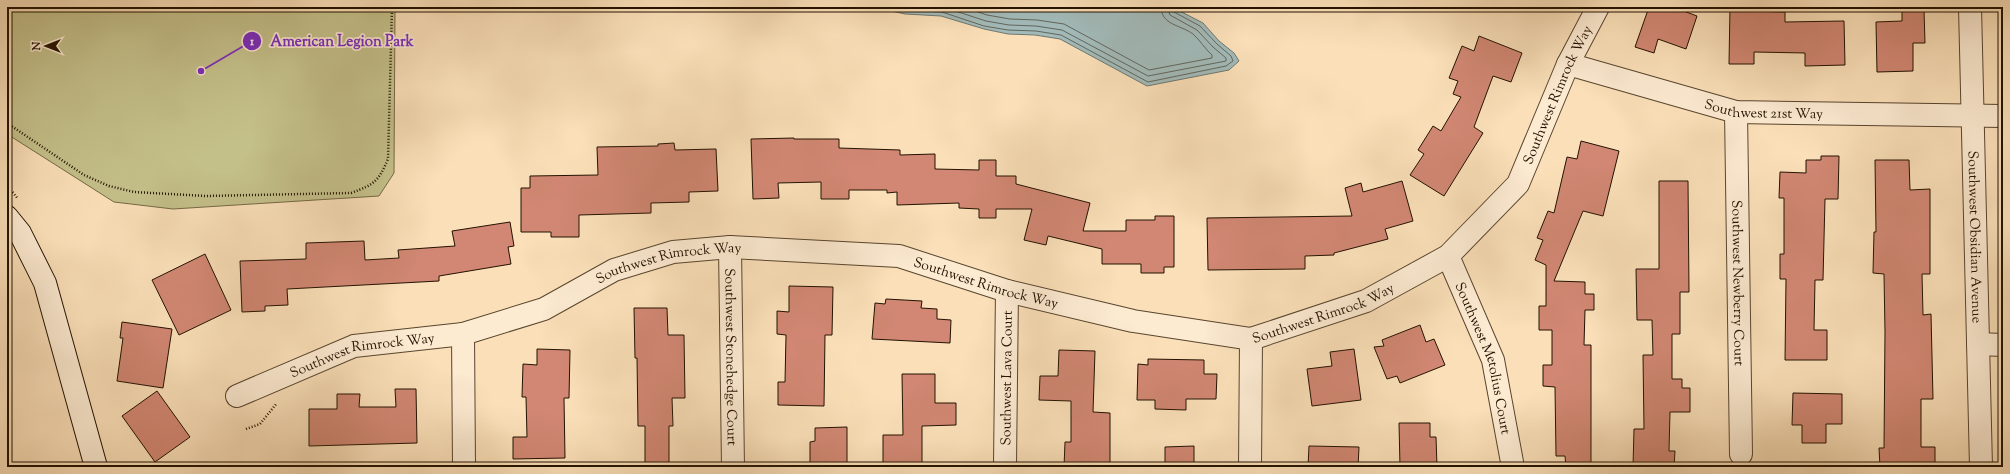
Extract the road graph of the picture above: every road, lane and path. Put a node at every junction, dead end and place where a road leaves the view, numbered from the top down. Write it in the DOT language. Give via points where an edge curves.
graph roads {
  1 [pos="392,7"];
  2 [pos="1598,7"];
  3 [pos="1970,7"];
  4 [pos="1568,64"];
  5 [pos="1736,112"];
  6 [pos="1968,115"];
  7 [pos="2003,116"];
  8 [pos="7,123"];
  9 [pos="7,217"];
  10 [pos="730,246"];
  11 [pos="1448,256"];
  12 [pos="1007,291"];
  13 [pos="463,334"];
  14 [pos="1251,339"];
  15 [pos="1978,344"];
  16 [pos="2003,345"];
  17 [pos="237,396"];
  18 [pos="280,399"];
  19 [pos="246,430"];
  20 [pos="1741,454"];
  21 [pos="1512,462"];
  22 [pos="1005,464"];
  23 [pos="96,467"];
  24 [pos="464,467"];
  25 [pos="733,467"];
  26 [pos="1250,467"];
  27 [pos="1981,467"];
  1 -- 8 [label="path" via="388,159 380,178 368,187 351,193 206,196 134,192 109,186 84,175"];
  2 -- 4 [label="street, Southwest Rimrock Way"];
  3 -- 6 [label="street, Southwest Obsidian Avenue"];
  4 -- 5 [label="street, Southwest 21st Way"];
  4 -- 11 [label="street, Southwest Rimrock Way" via="1518,184"];
  5 -- 6 [label="street, Southwest 21st Way"];
  5 -- 20 [label="street, Southwest Newberry Court"];
  6 -- 7 [label="street, Southwest 21st Way"];
  6 -- 15 [label="street, Southwest Obsidian Avenue"];
  9 -- 23 [label="street" via="20,233 45,283"];
  10 -- 12 [label="street, Southwest Rimrock Way" via="899,256"];
  10 -- 13 [label="street, Southwest Rimrock Way" via="673,252 614,270 544,309"];
  10 -- 25 [label="street, Southwest Stonehedge Court"];
  11 -- 14 [label="street, Southwest Rimrock Way" via="1366,301"];
  11 -- 21 [label="street, Southwest Metolius Court" via="1493,360"];
  12 -- 14 [label="street, Southwest Rimrock Way" via="1133,321"];
  12 -- 22 [label="street, Southwest Lava Court"];
  13 -- 17 [label="street, Southwest Rimrock Way" via="354,346"];
  13 -- 24 [label="street"];
  14 -- 26 [label="street"];
  15 -- 16 [label="street"];
  15 -- 27 [label="street, Southwest Obsidian Avenue"];
  18 -- 19 [label="path" via="260,424"];
}
